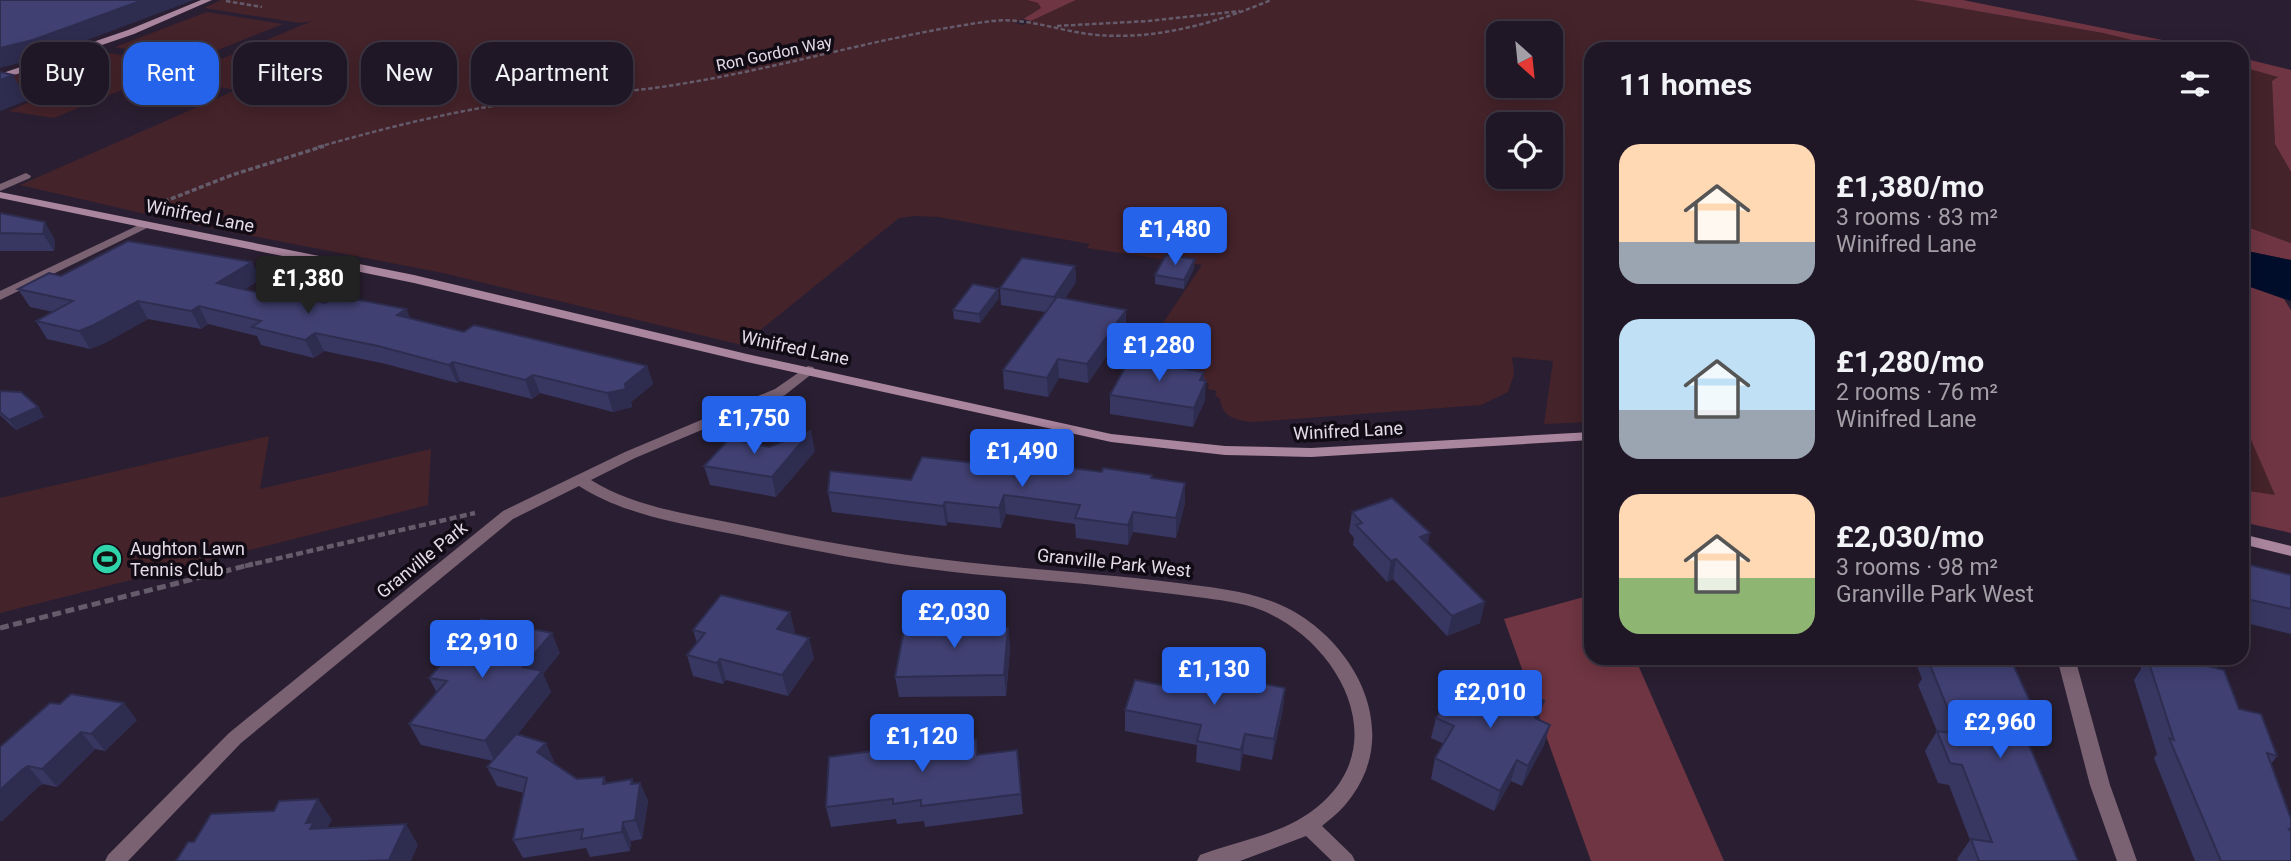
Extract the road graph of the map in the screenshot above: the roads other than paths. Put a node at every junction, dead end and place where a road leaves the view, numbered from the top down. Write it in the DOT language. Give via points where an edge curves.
graph roads {
  1 [pos="208,0"];
  2 [pos="0,77"];
  3 [pos="26,176"];
  4 [pos="0,187"];
  5 [pos="0,195"];
  6 [pos="145,225"];
  7 [pos="0,296"];
  8 [pos="807,370"];
  9 [pos="1584,436"];
  10 [pos="578,479"];
  11 [pos="2249,541"];
  12 [pos="2291,551"];
  13 [pos="2068,665"];
  14 [pos="1308,825"];
  15 [pos="115,861"];
  16 [pos="1206,861"];
  17 [pos="1345,861"];
  18 [pos="2127,861"];
  1 -- 2 [label="street"];
  3 -- 4 [label="street"];
  5 -- 6 [label="street, Winifred Lane"];
  6 -- 7 [label="street"];
  6 -- 8 [label="street, Winifred Lane" via="414,279"];
  8 -- 9 [label="street, Winifred Lane" via="1111,438 1169,446 1339,452"];
  8 -- 10 [label="street, Granville Park" via="780,391"];
  10 -- 14 [label="street, Granville Park West" via="615,499 779,538 927,563 1112,579 1243,599 1293,618 1322,641 1345,670 1358,695 1364,728 1348,789 1330,810"];
  10 -- 15 [label="street, Granville Park" via="508,515 234,738"];
  11 -- 12 [label="street"];
  13 -- 18 [label="street" via="2100,785"];
  14 -- 16 [label="street, Granville Park West" via="1277,840"];
  14 -- 17 [label="street"];
}
